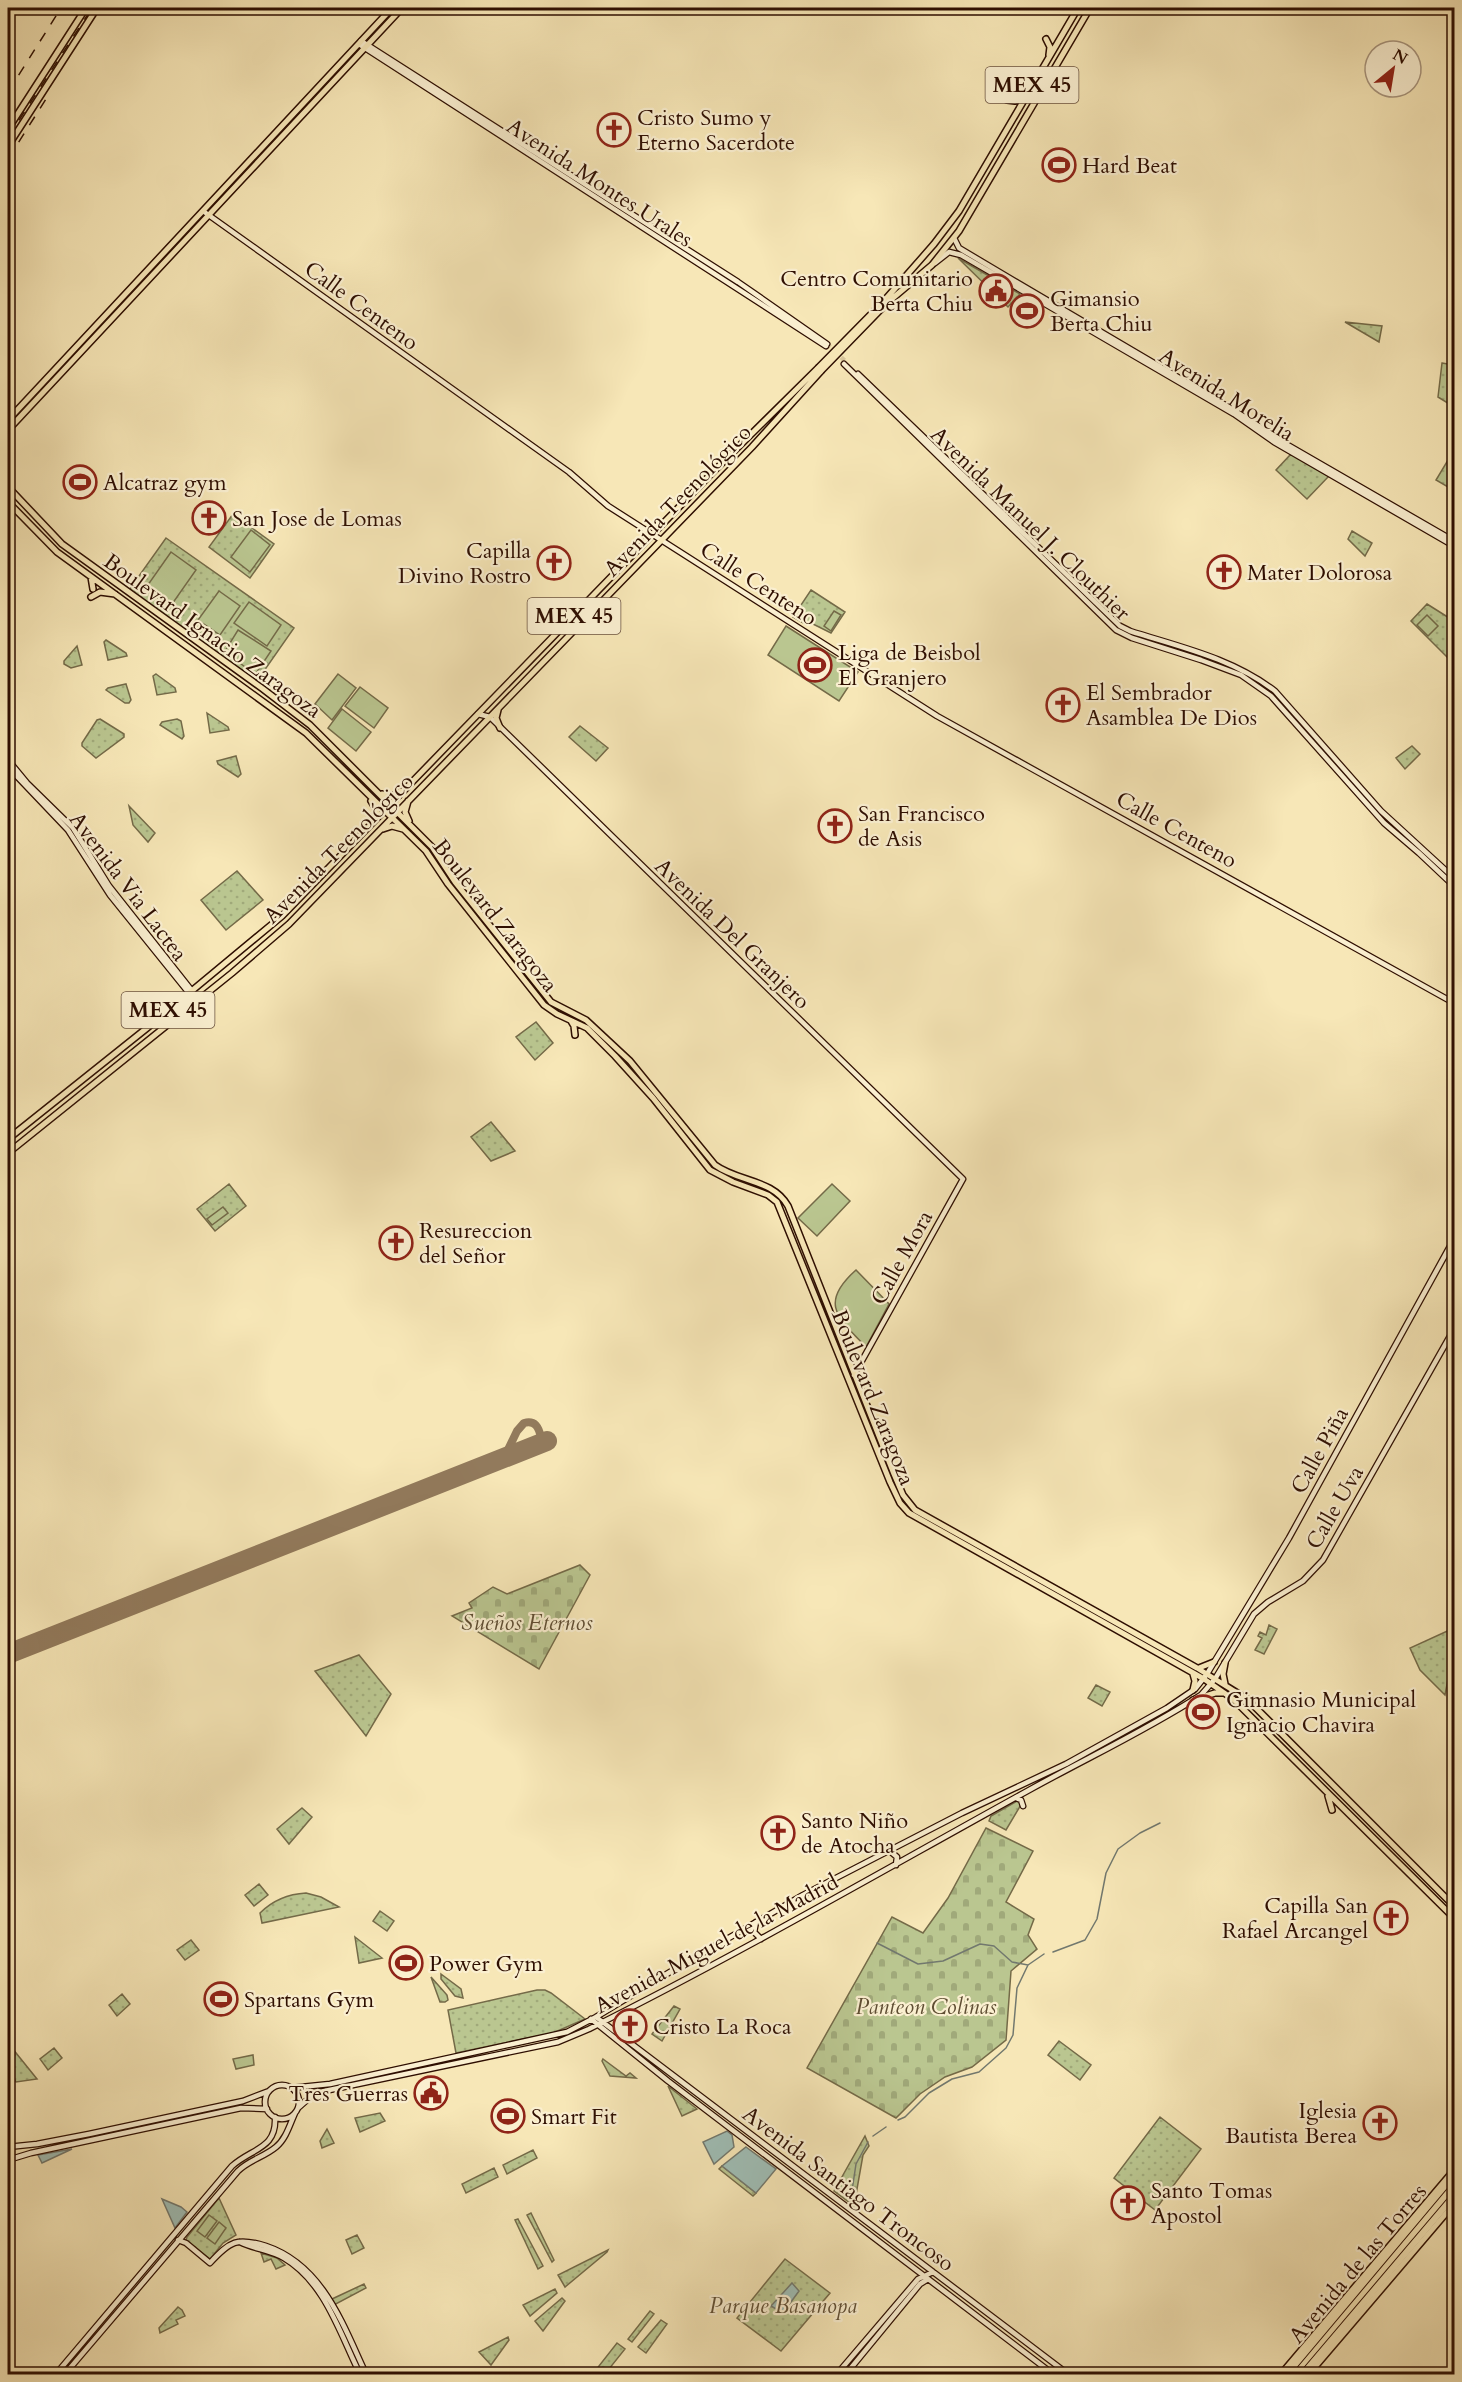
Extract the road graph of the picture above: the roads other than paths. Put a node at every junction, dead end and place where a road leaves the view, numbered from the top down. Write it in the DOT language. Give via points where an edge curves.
graph roads {
  1 [pos="86,8"];
  2 [pos="98,8"];
  3 [pos="392,8"];
  4 [pos="402,8"];
  5 [pos="1078,8"];
  6 [pos="1090,8"];
  7 [pos="1046,39"];
  8 [pos="363,44"];
  9 [pos="1056,44"];
  10 [pos="1067,46"];
  11 [pos="1048,57"];
  12 [pos="1025,96"];
  13 [pos="1007,100"];
  14 [pos="8,129"];
  15 [pos="8,146"];
  16 [pos="203,211"];
  17 [pos="209,215"];
  18 [pos="954,238"];
  19 [pos="934,244"];
  20 [pos="959,248"];
  21 [pos="949,249"];
  22 [pos="1000,275"];
  23 [pos="886,302"];
  24 [pos="826,345"];
  25 [pos="789,402"];
  26 [pos="8,420"];
  27 [pos="8,430"];
  28 [pos="713,472"];
  29 [pos="721,478"];
  30 [pos="8,487"];
  31 [pos="8,502"];
  32 [pos="653,534"];
  33 [pos="661,540"];
  34 [pos="1455,541"];
  35 [pos="1455,546"];
  36 [pos="90,575"];
  37 [pos="93,589"];
  38 [pos="117,595"];
  39 [pos="91,597"];
  40 [pos="571,619"];
  41 [pos="577,627"];
  42 [pos="562,628"];
  43 [pos="567,638"];
  44 [pos="498,710"];
  45 [pos="478,714"];
  46 [pos="489,717"];
  47 [pos="500,728"];
  48 [pos="439,756"];
  49 [pos="8,760"];
  50 [pos="446,762"];
  51 [pos="431,764"];
  52 [pos="8,767"];
  53 [pos="437,771"];
  54 [pos="410,785"];
  55 [pos="376,790"];
  56 [pos="370,797"];
  57 [pos="408,801"];
  58 [pos="391,805"];
  59 [pos="385,811"];
  60 [pos="397,812"];
  61 [pos="393,817"];
  62 [pos="413,827"];
  63 [pos="368,828"];
  64 [pos="379,831"];
  65 [pos="410,834"];
  66 [pos="332,866"];
  67 [pos="338,874"];
  68 [pos="323,875"];
  69 [pos="1455,878"];
  70 [pos="1455,886"];
  71 [pos="321,891"];
  72 [pos="190,992"];
  73 [pos="198,1000"];
  74 [pos="1455,1003"];
  75 [pos="570,1020"];
  76 [pos="575,1035"];
  77 [pos="8,1139"];
  78 [pos="8,1152"];
  79 [pos="963,1179"];
  80 [pos="1455,1239"];
  81 [pos="1455,1329"];
  82 [pos="855,1374"];
  83 [pos="849,1382"];
  84 [pos="1256,1594"];
  85 [pos="1265,1599"];
  86 [pos="1214,1662"];
  87 [pos="1225,1663"];
  88 [pos="1197,1668"];
  89 [pos="1189,1671"];
  90 [pos="1205,1676"];
  91 [pos="1213,1681"];
  92 [pos="1226,1686"];
  93 [pos="1194,1689"];
  94 [pos="1225,1694"];
  95 [pos="1195,1698"];
  96 [pos="1327,1793"];
  97 [pos="1016,1798"];
  98 [pos="1322,1802"];
  99 [pos="1023,1806"];
  100 [pos="1332,1810"];
  101 [pos="890,1851"];
  102 [pos="896,1865"];
  103 [pos="1455,1906"];
  104 [pos="1455,1918"];
  105 [pos="756,1922"];
  106 [pos="761,1939"];
  107 [pos="661,1977"];
  108 [pos="647,1986"];
  109 [pos="670,1987"];
  110 [pos="637,1991"];
  111 [pos="660,1993"];
  112 [pos="649,1998"];
  113 [pos="642,2002"];
  114 [pos="594,2018"];
  115 [pos="600,2024"];
  116 [pos="639,2059"];
  117 [pos="664,2070"];
  118 [pos="291,2088"];
  119 [pos="269,2091"];
  120 [pos="267,2109"];
  121 [pos="296,2111"];
  122 [pos="275,2117"];
  123 [pos="8,2147"];
  124 [pos="8,2160"];
  125 [pos="782,2168"];
  126 [pos="1455,2170"];
  127 [pos="1455,2175"];
  128 [pos="810,2179"];
  129 [pos="208,2194"];
  130 [pos="1455,2196"];
  131 [pos="1455,2204"];
  132 [pos="200,2215"];
  133 [pos="177,2230"];
  134 [pos="173,2235"];
  135 [pos="183,2235"];
  136 [pos="178,2240"];
  137 [pos="237,2241"];
  138 [pos="186,2243"];
  139 [pos="921,2264"];
  140 [pos="1380,2264"];
  141 [pos="934,2273"];
  142 [pos="1386,2276"];
  143 [pos="925,2277"];
  144 [pos="1360,2288"];
  145 [pos="1367,2299"];
  146 [pos="1312,2363"];
  147 [pos="56,2374"];
  148 [pos="65,2374"];
  149 [pos="360,2374"];
  150 [pos="366,2374"];
  151 [pos="837,2374"];
  152 [pos="846,2374"];
  153 [pos="1053,2374"];
  154 [pos="1068,2374"];
  155 [pos="1281,2374"];
  156 [pos="1287,2374"];
  157 [pos="1303,2374"];
  158 [pos="1308,2374"];
  1 -- 14 [label="main road"];
  2 -- 15 [label="main road"];
  3 -- 8 [label="main road"];
  4 -- 8 [label="main road"];
  5 -- 9 [label="main road, Avenida Tecnológico / MEX 45"];
  6 -- 10 [label="main road, Avenida Tecnológico / MEX 45"];
  7 -- 11 [label="main road" via="1050,47"];
  8 -- 16 [label="main road"];
  8 -- 17 [label="main road"];
  8 -- 24 [label="main road, Avenida Montes Urales"];
  9 -- 10 [label="main road"];
  9 -- 11 [label="main road, Avenida Tecnológico / MEX 45"];
  10 -- 18 [label="main road, Avenida Tecnológico / MEX 45"];
  11 -- 12 [label="main road, Avenida Tecnológico / MEX 45"];
  12 -- 13 [label="main road" via="1017,101"];
  12 -- 19 [label="main road, Avenida Tecnológico / MEX 45" via="959,211"];
  16 -- 17 [label="main road, Calle Centeno"];
  16 -- 26 [label="main road"];
  17 -- 27 [label="main road"];
  17 -- 32 [label="main road, Calle Centeno" via="569,472 608,506"];
  18 -- 20 [label="main road"];
  18 -- 21 [label="main road, Avenida Tecnológico / MEX 45"];
  19 -- 21 [label="main road"];
  19 -- 23 [label="main road, Avenida Tecnológico / MEX 45"];
  20 -- 21 [label="main road, Avenida Morelia"];
  20 -- 22 [label="main road, Avenida Morelia"];
  21 -- 22 [label="main road, Avenida Morelia"];
  21 -- 23 [label="main road, Avenida Tecnológico / MEX 45"];
  22 -- 34 [label="main road, Avenida Morelia"];
  22 -- 35 [label="main road, Avenida Morelia" via="1274,442"];
  23 -- 25 [label="main road, Avenida Tecnológico / MEX 45, bridge"];
  25 -- 28 [label="main road, Avenida Tecnológico / MEX 45"];
  25 -- 29 [label="main road, Avenida Tecnológico / MEX 45"];
  28 -- 29 [label="main road"];
  28 -- 32 [label="main road, Avenida Tecnológico / MEX 45"];
  29 -- 33 [label="main road, Avenida Tecnológico / MEX 45"];
  30 -- 55 [label="main road, Boulevard Ignacio Zaragoza" via="62,544 299,716"];
  31 -- 36 [label="main road, Boulevard Ignacio Zaragoza" via="46,543"];
  32 -- 33 [label="main road, Calle Centeno"];
  32 -- 40 [label="main road, Avenida Tecnológico / MEX 45"];
  33 -- 41 [label="main road, Avenida Tecnológico / MEX 45"];
  33 -- 74 [label="main road, Calle Centeno" via="952,725"];
  36 -- 37 [label="main road"];
  36 -- 38 [label="main road, Boulevard Ignacio Zaragoza"];
  38 -- 39 [label="main road" via="102,592"];
  38 -- 56 [label="main road, Boulevard Ignacio Zaragoza" via="294,723"];
  40 -- 41 [label="main road" via="570,627"];
  40 -- 42 [label="main road, Avenida Tecnológico / MEX 45"];
  41 -- 43 [label="main road, Avenida Tecnológico / MEX 45"];
  42 -- 43 [label="main road"];
  42 -- 45 [label="main road, Avenida Tecnológico / MEX 45"];
  43 -- 44 [label="main road, Avenida Tecnológico / MEX 45"];
  44 -- 46 [label="main road, Avenida Tecnológico / MEX 45"];
  44 -- 47 [label="main road"];
  45 -- 46 [label="main road, Avenida Del Granjero"];
  45 -- 48 [label="main road, Avenida Tecnológico / MEX 45"];
  46 -- 47 [label="main road, Avenida Del Granjero"];
  46 -- 50 [label="main road, Avenida Tecnológico / MEX 45"];
  47 -- 79 [label="main road, Avenida Del Granjero"];
  48 -- 50 [label="main road"];
  48 -- 51 [label="main road, Avenida Tecnológico / MEX 45"];
  49 -- 72 [label="main road, Avenida Via Lactea" via="73,828 109,886"];
  50 -- 53 [label="main road, Avenida Tecnológico / MEX 45"];
  51 -- 53 [label="main road"];
  51 -- 54 [label="main road, Avenida Tecnológico / MEX 45"];
  52 -- 72 [label="main road, Avenida Via Lactea" via="69,830 110,895"];
  53 -- 57 [label="main road, Avenida Tecnológico / MEX 45"];
  54 -- 55 [label="main road" via="392,796"];
  54 -- 58 [label="main road, Avenida Tecnológico / MEX 45"];
  55 -- 58 [label="main road, Boulevard Ignacio Zaragoza"];
  56 -- 59 [label="main road, Boulevard Ignacio Zaragoza"];
  56 -- 63 [label="main road" via="377,813"];
  57 -- 60 [label="main road, Avenida Tecnológico / MEX 45"];
  57 -- 62 [label="main road" via="406,815"];
  58 -- 59 [label="main road, Avenida Tecnológico / MEX 45"];
  58 -- 60 [label="main road, Boulevard Ignacio Zaragoza"];
  59 -- 61 [label="main road, Boulevard Ignacio Zaragoza"];
  59 -- 63 [label="main road, Avenida Tecnológico / MEX 45"];
  60 -- 61 [label="main road, Avenida Tecnológico / MEX 45"];
  60 -- 62 [label="main road, Boulevard Zaragoza"];
  61 -- 64 [label="main road, Avenida Tecnológico / MEX 45"];
  61 -- 65 [label="main road, Boulevard Zaragoza"];
  62 -- 82 [label="main road, Boulevard Zaragoza" via="550,1002 586,1020 630,1061 715,1166 770,1187 782,1197"];
  63 -- 66 [label="main road, Avenida Tecnológico / MEX 45"];
  64 -- 65 [label="main road" via="392,826"];
  64 -- 67 [label="main road, Avenida Tecnológico / MEX 45"];
  65 -- 75 [label="main road, Boulevard Zaragoza" via="544,1005"];
  66 -- 67 [label="main road" via="332,873"];
  66 -- 68 [label="main road, Avenida Tecnológico / MEX 45"];
  67 -- 71 [label="main road, Avenida Tecnológico / MEX 45"];
  68 -- 71 [label="main road" via="327,881"];
  68 -- 72 [label="main road, Avenida Tecnológico / MEX 45" via="267,929"];
  69 -- 70 [label="main road, Avenida Manuel J. Clouthier" via="1381,811 1275,691 1233,665 1120,626 845,363 1116,630 1224,668 1261,689 1277,702 1384,824"];
  71 -- 73 [label="main road, Avenida Tecnológico / MEX 45" via="275,937"];
  72 -- 73 [label="main road, Avenida Via Lactea"];
  72 -- 77 [label="main road, Avenida Tecnológico / MEX 45"];
  73 -- 78 [label="main road, Avenida Tecnológico / MEX 45"];
  75 -- 76 [label="main road"];
  75 -- 83 [label="main road, Boulevard Zaragoza" via="587,1028 629,1070 708,1168 777,1202"];
  79 -- 82 [label="main road, Calle Mora"];
  80 -- 84 [label="main road, Calle Piña"];
  81 -- 85 [label="main road, Calle Uva" via="1323,1560 1303,1581"];
  82 -- 83 [label="main road, Calle Mora"];
  82 -- 88 [label="main road, Boulevard Zaragoza" via="894,1474 915,1510"];
  83 -- 89 [label="main road, Boulevard Zaragoza" via="890,1482 909,1513"];
  84 -- 85 [label="main road"];
  84 -- 86 [label="main road, Calle Piña"];
  85 -- 87 [label="main road, Calle Uva"];
  86 -- 88 [label="main road"];
  86 -- 90 [label="main road, Calle Piña"];
  87 -- 91 [label="main road, Calle Uva"];
  87 -- 92 [label="main road"];
  88 -- 90 [label="main road, Boulevard Zaragoza"];
  89 -- 90 [label="main road, Boulevard Zaragoza"];
  89 -- 93 [label="main road" via="1195,1678"];
  90 -- 91 [label="main road, Boulevard Zaragoza"];
  90 -- 93 [label="main road, Avenida Miguel de la Madrid"];
  91 -- 92 [label="main road, Boulevard Zaragoza"];
  91 -- 94 [label="main road, Boulevard Zaragoza"];
  91 -- 95 [label="main road, Avenida Miguel de la Madrid"];
  92 -- 103 [label="main road, Boulevard Zaragoza" via="1253,1704"];
  93 -- 95 [label="main road" via="1199,1691"];
  93 -- 101 [label="main road, Avenida Miguel de la Madrid" via="1066,1764"];
  94 -- 95 [label="main road" via="1217,1692"];
  94 -- 96 [label="main road, Boulevard Zaragoza" via="1243,1707"];
  95 -- 97 [label="main road, Avenida Miguel de la Madrid"];
  96 -- 98 [label="main road"];
  96 -- 100 [label="main road"];
  96 -- 104 [label="main road, Boulevard Zaragoza"];
  97 -- 99 [label="main road" via="1022,1800"];
  97 -- 102 [label="main road, Avenida Miguel de la Madrid"];
  101 -- 102 [label="main road" via="897,1857"];
  101 -- 105 [label="main road, Avenida Miguel de la Madrid"];
  102 -- 106 [label="main road, Avenida Miguel de la Madrid"];
  105 -- 106 [label="main road" via="754,1932"];
  105 -- 107 [label="main road, Avenida Miguel de la Madrid"];
  106 -- 109 [label="main road, Avenida Miguel de la Madrid"];
  107 -- 108 [label="main road, Avenida Miguel de la Madrid"];
  107 -- 109 [label="main road" via="663,1985"];
  107 -- 111 [label="main road" via="655,1986"];
  108 -- 110 [label="main road, Avenida Miguel de la Madrid"];
  108 -- 112 [label="main road" via="651,1990"];
  109 -- 111 [label="main road, Avenida Miguel de la Madrid"];
  110 -- 113 [label="main road"];
  110 -- 114 [label="main road, Avenida Miguel de la Madrid"];
  111 -- 112 [label="main road, Avenida Miguel de la Madrid"];
  112 -- 113 [label="main road, Avenida Miguel de la Madrid"];
  113 -- 115 [label="main road, Avenida Miguel de la Madrid"];
  114 -- 115 [label="main road"];
  114 -- 118 [label="main road, Avenida Miguel de la Madrid" via="554,2036 330,2084"];
  115 -- 116 [label="main road, Avenida Santiago Troncoso"];
  115 -- 117 [label="main road, Avenida Santiago Troncoso"];
  115 -- 121 [label="main road, Avenida Miguel de la Madrid" via="558,2042 321,2091"];
  116 -- 117 [label="main road" via="644,2057"];
  116 -- 125 [label="main road, Avenida Santiago Troncoso"];
  117 -- 128 [label="main road, Avenida Santiago Troncoso"];
  118 -- 119 [label="main road" via="280,2085"];
  118 -- 121 [label="main road" via="298,2097"];
  119 -- 120 [label="main road"];
  119 -- 123 [label="main road" via="243,2101 36,2145"];
  120 -- 122 [label="main road"];
  120 -- 124 [label="main road" via="241,2108"];
  121 -- 122 [label="main road" via="284,2118"];
  121 -- 132 [label="main road, Avenida Miguel de la Madrid" via="280,2144 242,2166"];
  122 -- 129 [label="main road" via="270,2141 237,2162"];
  125 -- 128 [label="main road" via="786,2164"];
  125 -- 143 [label="main road, Avenida Santiago Troncoso"];
  126 -- 155 [label="main road, Avenida de las Torres"];
  127 -- 140 [label="highway, Avenida de las Torres"];
  128 -- 139 [label="main road, Avenida Santiago Troncoso"];
  129 -- 132 [label="main road" via="212,2197"];
  129 -- 133 [label="main road"];
  130 -- 142 [label="highway, Avenida de las Torres"];
  131 -- 158 [label="main road, Avenida de las Torres"];
  132 -- 135 [label="main road, Avenida Miguel de la Madrid"];
  133 -- 134 [label="main road"];
  133 -- 135 [label="main road"];
  134 -- 136 [label="main road"];
  134 -- 147 [label="main road"];
  135 -- 136 [label="main road, Avenida Miguel de la Madrid"];
  135 -- 138 [label="main road"];
  136 -- 138 [label="main road"];
  136 -- 148 [label="main road, Avenida Miguel de la Madrid"];
  137 -- 138 [label="main road" via="210,2263"];
  137 -- 149 [label="main road" via="279,2256 308,2278"];
  137 -- 150 [label="main road" via="276,2250 313,2275 325,2291"];
  139 -- 141 [label="main road, Avenida Santiago Troncoso"];
  139 -- 143 [label="main road"];
  140 -- 142 [label="highway" via="1379,2272"];
  140 -- 144 [label="highway, Avenida de las Torres"];
  141 -- 143 [label="main road"];
  141 -- 154 [label="main road, Avenida Santiago Troncoso"];
  142 -- 145 [label="highway, Avenida de las Torres"];
  143 -- 151 [label="main road" via="890,2310"];
  143 -- 152 [label="main road"];
  143 -- 153 [label="main road, Avenida Santiago Troncoso"];
  144 -- 145 [label="highway" via="1367,2290"];
  144 -- 156 [label="highway, Avenida de las Torres"];
  145 -- 146 [label="highway, Avenida de las Torres"];
  146 -- 157 [label="highway, Avenida de las Torres"];
  146 -- 158 [label="highway"];
}
